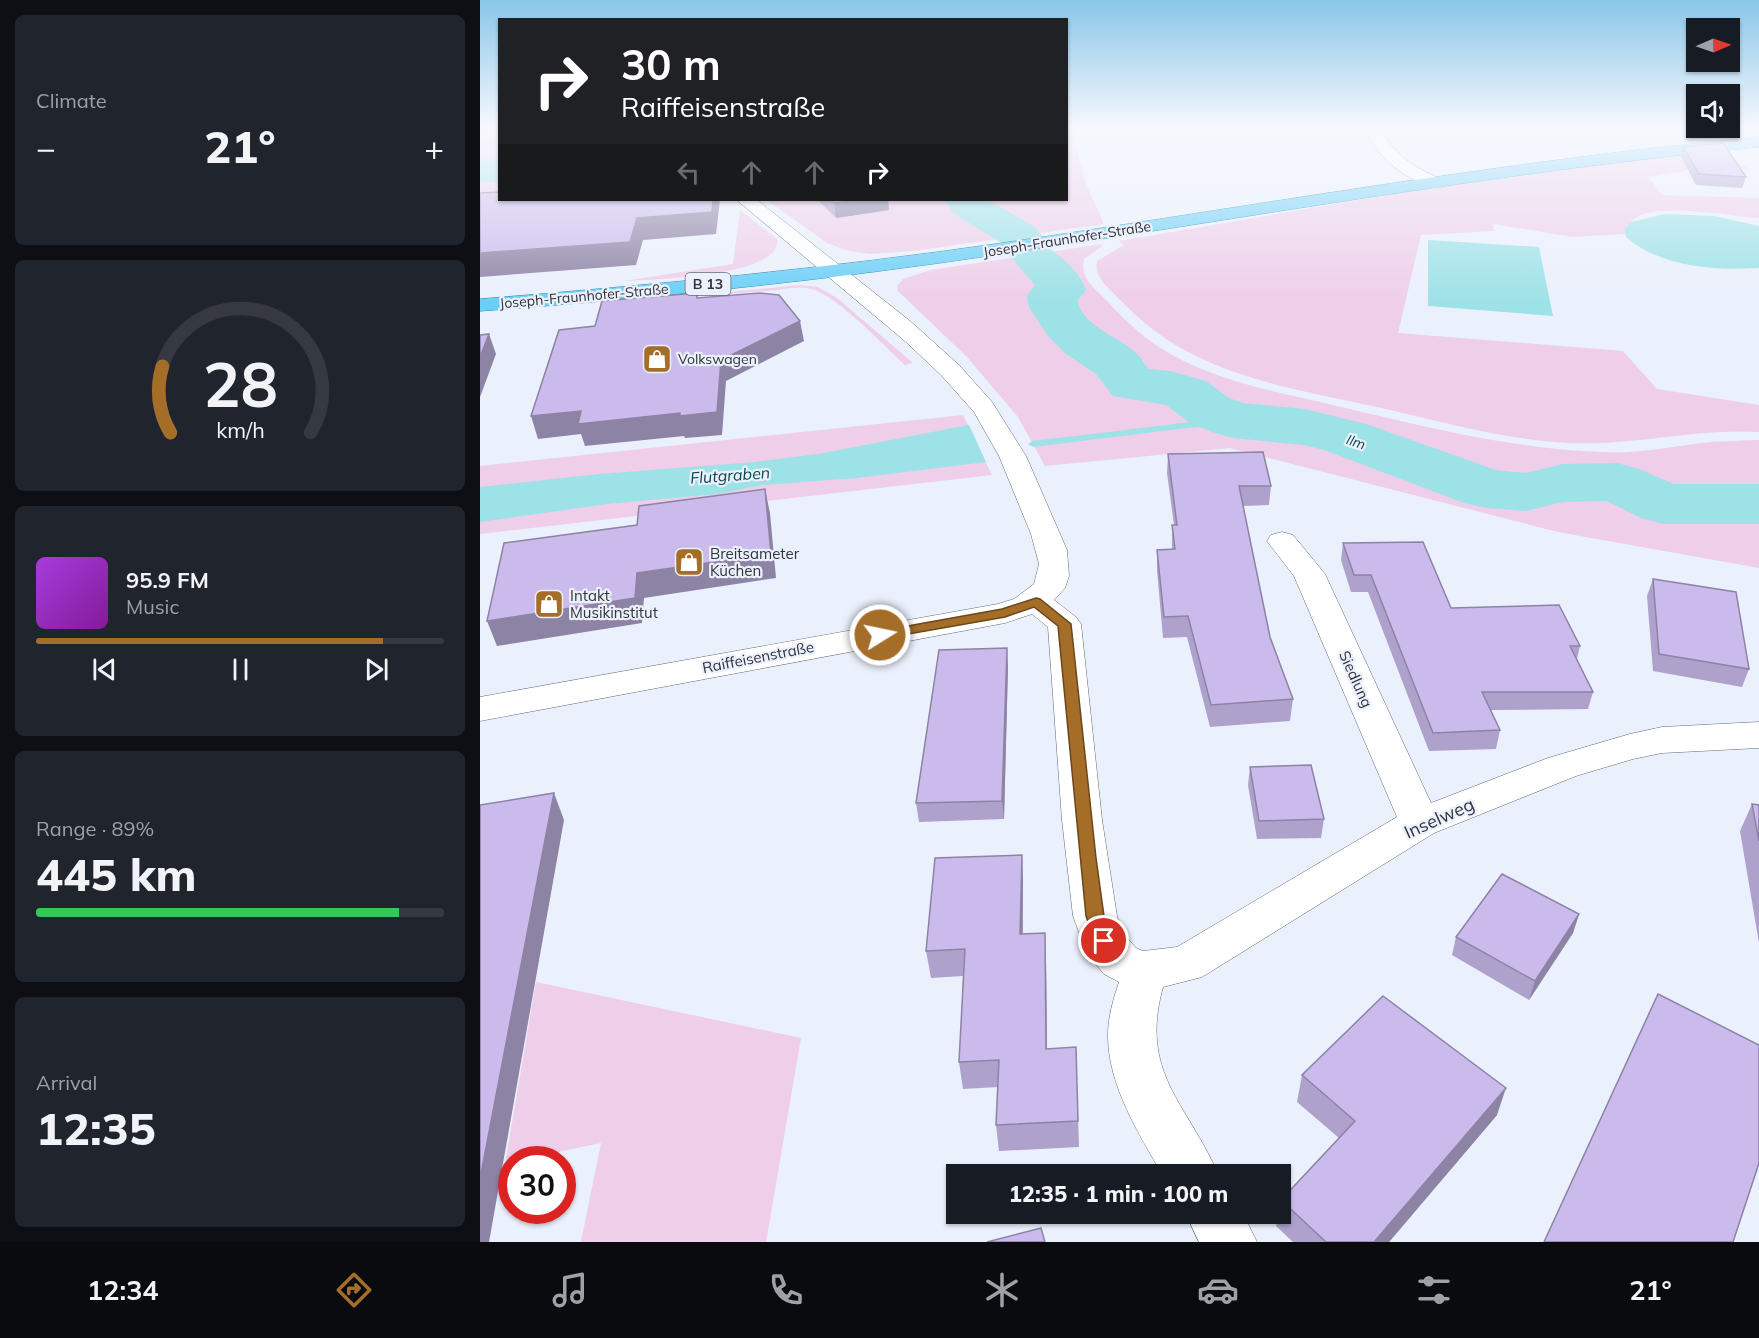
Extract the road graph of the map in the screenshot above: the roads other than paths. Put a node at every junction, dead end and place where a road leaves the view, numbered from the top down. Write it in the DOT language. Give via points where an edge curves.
graph roads {
  1 [pos="1415,186"];
  2 [pos="747,201"];
  3 [pos="836,269"];
  4 [pos="480,305"];
  5 [pos="1282,541"];
  6 [pos="1036,602"];
  7 [pos="480,709"];
  8 [pos="1759,735"];
  9 [pos="1420,823"];
  10 [pos="1144,971"];
  11 [pos="1185,1164"];
  12 [pos="1219,1224"];
  13 [pos="1229,1242"];
  1 -- 3 [label="main road, Joseph-Fraunhofer-Straße / B 13" via="971,253"];
  2 -- 3 [label="street"];
  3 -- 4 [label="main road, Joseph-Fraunhofer-Straße / B 13" via="591,297"];
  3 -- 6 [label="street" via="949,368 993,421 1020,471 1055,560 1052,580"];
  5 -- 9 [label="street, Siedlung" via="1309,574"];
  6 -- 7 [label="street, Raiffeisenstraße" via="1005,613"];
  6 -- 10 [label="street" via="1064,624 1095,916 1104,941 1120,961"];
  8 -- 9 [label="street, Inselweg" via="1662,740 1611,752 1562,767"];
  9 -- 10 [label="street, Inselweg" via="1186,964"];
  10 -- 11 [label="street" via="1132,1017 1137,1072"];
  12 -- 13 [label="street"];
}
